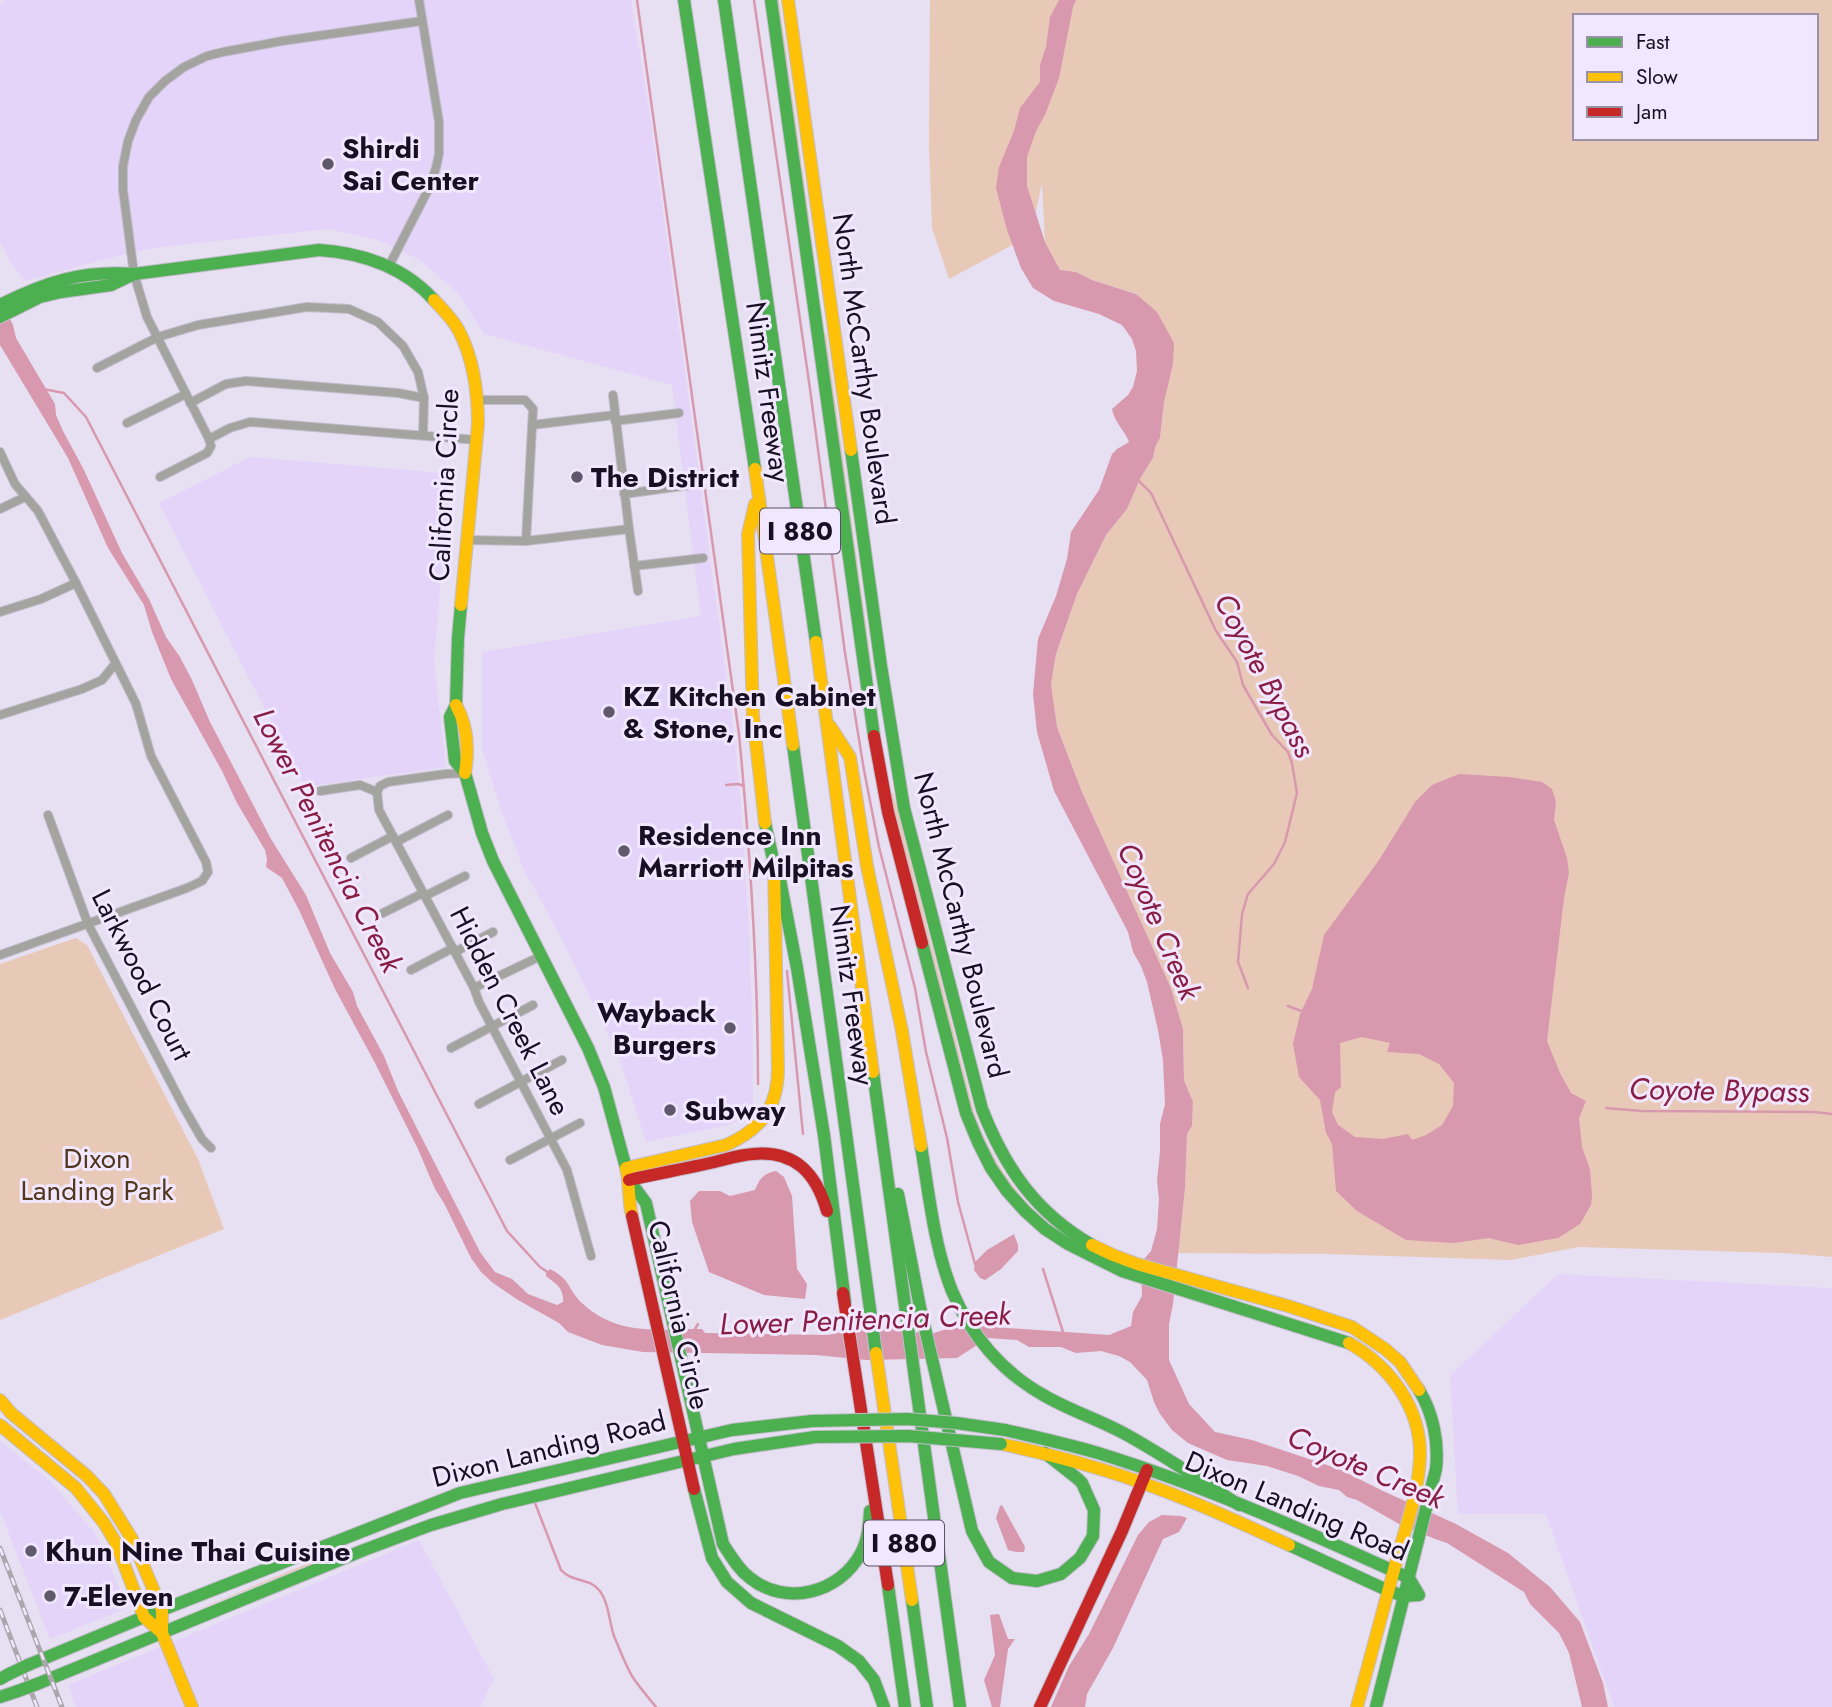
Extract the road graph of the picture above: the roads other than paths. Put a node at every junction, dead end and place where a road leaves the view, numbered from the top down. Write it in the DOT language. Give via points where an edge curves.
graph roads {
  1 [pos="419,0"];
  2 [pos="684,0"];
  3 [pos="724,0"];
  4 [pos="771,0"];
  5 [pos="788,0"];
  6 [pos="422,21"];
  7 [pos="389,266"];
  8 [pos="134,274"];
  9 [pos="20,301"];
  10 [pos="0,305"];
  11 [pos="0,317"];
  12 [pos="832,317"];
  13 [pos="815,320"];
  14 [pos="158,337"];
  15 [pos="97,368"];
  16 [pos="186,394"];
  17 [pos="613,395"];
  18 [pos="424,398"];
  19 [pos="478,400"];
  20 [pos="190,403"];
  21 [pos="679,413"];
  22 [pos="615,418"];
  23 [pos="127,423"];
  24 [pos="532,425"];
  25 [pos="423,435"];
  26 [pos="209,439"];
  27 [pos="477,440"];
  28 [pos="0,452"];
  29 [pos="160,477"];
  30 [pos="690,485"];
  31 [pos="624,494"];
  32 [pos="757,494"];
  33 [pos="25,497"];
  34 [pos="0,509"];
  35 [pos="629,529"];
  36 [pos="467,540"];
  37 [pos="526,541"];
  38 [pos="703,558"];
  39 [pos="634,566"];
  40 [pos="867,566"];
  41 [pos="850,569"];
  42 [pos="76,583"];
  43 [pos="638,591"];
  44 [pos="0,612"];
  45 [pos="116,664"];
  46 [pos="0,715"];
  47 [pos="827,722"];
  48 [pos="465,773"];
  49 [pos="320,791"];
  50 [pos="377,792"];
  51 [pos="448,815"];
  52 [pos="48,816"];
  53 [pos="395,839"];
  54 [pos="351,858"];
  55 [pos="774,864"];
  56 [pos="465,876"];
  57 [pos="424,894"];
  58 [pos="383,912"];
  59 [pos="932,916"];
  60 [pos="916,921"];
  61 [pos="88,923"];
  62 [pos="493,932"];
  63 [pos="454,950"];
  64 [pos="0,955"];
  65 [pos="541,956"];
  66 [pos="411,970"];
  67 [pos="474,988"];
  68 [pos="533,1005"];
  69 [pos="492,1027"];
  70 [pos="451,1048"];
  71 [pos="562,1060"];
  72 [pos="872,1063"];
  73 [pos="521,1082"];
  74 [pos="479,1104"];
  75 [pos="580,1123"];
  76 [pos="550,1138"];
  77 [pos="211,1148"];
  78 [pos="510,1160"];
  79 [pos="628,1174"];
  80 [pos="591,1256"];
  81 [pos="1122,1265"];
  82 [pos="845,1302"];
  83 [pos="1352,1327"];
  84 [pos="1345,1341"];
  85 [pos="0,1400"];
  86 [pos="0,1425"];
  87 [pos="698,1437"];
  88 [pos="683,1440"];
  89 [pos="867,1450"];
  90 [pos="1045,1453"];
  91 [pos="702,1457"];
  92 [pos="687,1460"];
  93 [pos="1147,1470"];
  94 [pos="1142,1484"];
  95 [pos="1239,1505"];
  96 [pos="1394,1571"];
  97 [pos="1409,1578"];
  98 [pos="1389,1591"];
  99 [pos="1404,1596"];
  100 [pos="162,1610"];
  101 [pos="144,1617"];
  102 [pos="162,1633"];
  103 [pos="5,1677"];
  104 [pos="0,1697"];
  105 [pos="192,1707"];
  106 [pos="884,1707"];
  107 [pos="905,1707"];
  108 [pos="927,1707"];
  109 [pos="960,1707"];
  110 [pos="1040,1707"];
  111 [pos="1357,1707"];
  112 [pos="1376,1707"];
  1 -- 6 [label="street"];
  2 -- 32 [label="main road, Nimitz Freeway / I 880"];
  3 -- 47 [label="main road, Nimitz Freeway / I 880"];
  4 -- 13 [label="main road, North McCarthy Boulevard"];
  5 -- 12 [label="main road, North McCarthy Boulevard"];
  6 -- 7 [label="street" via="439,122 439,154 427,192"];
  6 -- 8 [label="street" via="223,52 184,67 165,81 136,120 123,166"];
  7 -- 8 [label="main road, California Circle" via="344,252 319,250"];
  7 -- 19 [label="main road, California Circle" via="426,291 457,329 475,375"];
  8 -- 9 [label="main road, California Circle" via="109,271 78,276 40,286"];
  8 -- 14 [label="street"];
  9 -- 10 [label="main road"];
  9 -- 11 [label="main road"];
  12 -- 13 [label="main road"];
  12 -- 40 [label="main road, North McCarthy Boulevard"];
  13 -- 41 [label="main road, North McCarthy Boulevard"];
  14 -- 15 [label="street"];
  14 -- 16 [label="street"];
  14 -- 18 [label="street" via="198,325 307,307 349,309 378,322 404,346 418,372"];
  16 -- 20 [label="street"];
  16 -- 23 [label="street"];
  17 -- 22 [label="street"];
  18 -- 20 [label="street" via="246,380 226,384"];
  18 -- 25 [label="street"];
  19 -- 24 [label="street" via="525,400 533,409"];
  19 -- 27 [label="main road, California Circle"];
  20 -- 26 [label="street"];
  21 -- 22 [label="street"];
  22 -- 24 [label="street"];
  22 -- 31 [label="street"];
  24 -- 37 [label="street"];
  25 -- 26 [label="street" via="250,422"];
  25 -- 27 [label="street"];
  26 -- 29 [label="street" via="207,453"];
  27 -- 36 [label="main road, California Circle"];
  28 -- 33 [label="street"];
  30 -- 31 [label="street"];
  31 -- 35 [label="street"];
  32 -- 55 [label="main road" via="748,534 753,716"];
  32 -- 108 [label="main road, Nimitz Freeway / I 880"];
  33 -- 34 [label="street"];
  33 -- 42 [label="street" via="38,511"];
  35 -- 37 [label="street"];
  35 -- 39 [label="street"];
  36 -- 37 [label="street"];
  36 -- 48 [label="main road, California Circle" via="456,705 464,716"];
  38 -- 39 [label="street"];
  39 -- 43 [label="street"];
  40 -- 41 [label="main road"];
  40 -- 59 [label="main road, North McCarthy Boulevard" via="898,776"];
  41 -- 60 [label="main road, North McCarthy Boulevard" via="879,770"];
  42 -- 44 [label="street"];
  42 -- 45 [label="street"];
  45 -- 46 [label="street" via="102,680 82,689"];
  45 -- 61 [label="street" via="136,704 151,756 208,873 202,881"];
  47 -- 72 [label="main road, Nimitz Freeway / I 880"];
  47 -- 95 [label="main road" via="850,757 944,1270 955,1300 970,1328 1016,1377 1045,1397 1110,1426"];
  48 -- 50 [label="street" via="388,782"];
  48 -- 65 [label="main road, California Circle" via="493,862"];
  49 -- 50 [label="street" via="360,785"];
  50 -- 53 [label="street, Hidden Creek Lane" via="379,810"];
  51 -- 53 [label="street"];
  52 -- 61 [label="street, Larkwood Court"];
  53 -- 54 [label="street"];
  53 -- 57 [label="street, Hidden Creek Lane"];
  55 -- 79 [label="main road" via="778,1068 777,1090 769,1109 740,1139"];
  55 -- 82 [label="main road" via="790,930 822,1123"];
  56 -- 57 [label="street"];
  57 -- 58 [label="street"];
  57 -- 63 [label="street, Hidden Creek Lane"];
  59 -- 60 [label="main road"];
  59 -- 81 [label="main road, North McCarthy Boulevard" via="982,1109 998,1150 1023,1187 1054,1219"];
  60 -- 81 [label="main road, North McCarthy Boulevard" via="965,1114 992,1171 1022,1209 1049,1233 1089,1258"];
  61 -- 64 [label="street"];
  61 -- 77 [label="street, Larkwood Court" via="172,1085"];
  62 -- 63 [label="street"];
  63 -- 66 [label="street"];
  63 -- 67 [label="street, Hidden Creek Lane"];
  65 -- 67 [label="street"];
  65 -- 79 [label="main road, California Circle" via="601,1079"];
  67 -- 69 [label="street, Hidden Creek Lane"];
  68 -- 69 [label="street"];
  69 -- 70 [label="street"];
  69 -- 73 [label="street, Hidden Creek Lane"];
  71 -- 73 [label="street"];
  72 -- 90 [label="main road" via="919,1303 975,1541 995,1568 1025,1581 1047,1580 1067,1571 1084,1555 1093,1535 1094,1513 1088,1493 1075,1475"];
  72 -- 109 [label="main road, Nimitz Freeway / I 880"];
  73 -- 74 [label="street"];
  73 -- 76 [label="street, Hidden Creek Lane"];
  75 -- 76 [label="street"];
  76 -- 78 [label="street"];
  76 -- 80 [label="street, Hidden Creek Lane" via="567,1170"];
  79 -- 82 [label="main road" via="752,1154 792,1159 807,1169 819,1187"];
  79 -- 87 [label="main road, California Circle" via="646,1203"];
  79 -- 88 [label="main road, California Circle" via="629,1205"];
  81 -- 83 [label="main road, North McCarthy Boulevard"];
  81 -- 84 [label="main road, North McCarthy Boulevard"];
  82 -- 89 [label="main road"];
  83 -- 84 [label="main road"];
  83 -- 97 [label="main road, North McCarthy Boulevard" via="1380,1343 1415,1380 1433,1424 1437,1453"];
  84 -- 96 [label="main road, North McCarthy Boulevard" via="1370,1355 1392,1378 1407,1401 1419,1441 1415,1491"];
  85 -- 100 [label="main road" via="104,1494 132,1539"];
  86 -- 101 [label="main road" via="76,1488 104,1523"];
  87 -- 88 [label="main road, Dixon Landing Road"];
  87 -- 91 [label="main road, California Circle"];
  87 -- 93 [label="main road, Dixon Landing Road, bridge" via="811,1421 907,1419 1005,1430"];
  88 -- 92 [label="main road, California Circle"];
  88 -- 100 [label="main road, Dixon Landing Road" via="460,1493"];
  89 -- 91 [label="main road, California Circle" via="870,1517 865,1548 842,1578 819,1590 796,1593 761,1585 734,1562 723,1544"];
  89 -- 107 [label="main road"];
  90 -- 91 [label="main road, Dixon Landing Road, bridge" via="908,1434 815,1437"];
  90 -- 94 [label="main road, Dixon Landing Road"];
  91 -- 92 [label="main road, Dixon Landing Road"];
  92 -- 102 [label="main road, Dixon Landing Road" via="430,1525"];
  92 -- 106 [label="main road, California Circle" via="712,1558 727,1582 751,1603 849,1653 874,1680"];
  93 -- 94 [label="main road"];
  93 -- 95 [label="main road, Dixon Landing Road"];
  94 -- 98 [label="main road, Dixon Landing Road"];
  94 -- 110 [label="main road"];
  95 -- 96 [label="main road, Dixon Landing Road"];
  96 -- 97 [label="main road, Dixon Landing Road"];
  96 -- 98 [label="main road, North McCarthy Boulevard"];
  97 -- 99 [label="main road, Dixon Landing Road" via="1419,1595"];
  98 -- 99 [label="main road, Dixon Landing Road"];
  98 -- 111 [label="main road, North McCarthy Boulevard"];
  99 -- 112 [label="main road"];
  100 -- 101 [label="main road, Dixon Landing Road"];
  100 -- 102 [label="main road"];
  101 -- 102 [label="main road"];
  101 -- 103 [label="main road, Dixon Landing Road, bridge"];
  102 -- 104 [label="main road, Dixon Landing Road, bridge"];
  102 -- 105 [label="main road"];
}
